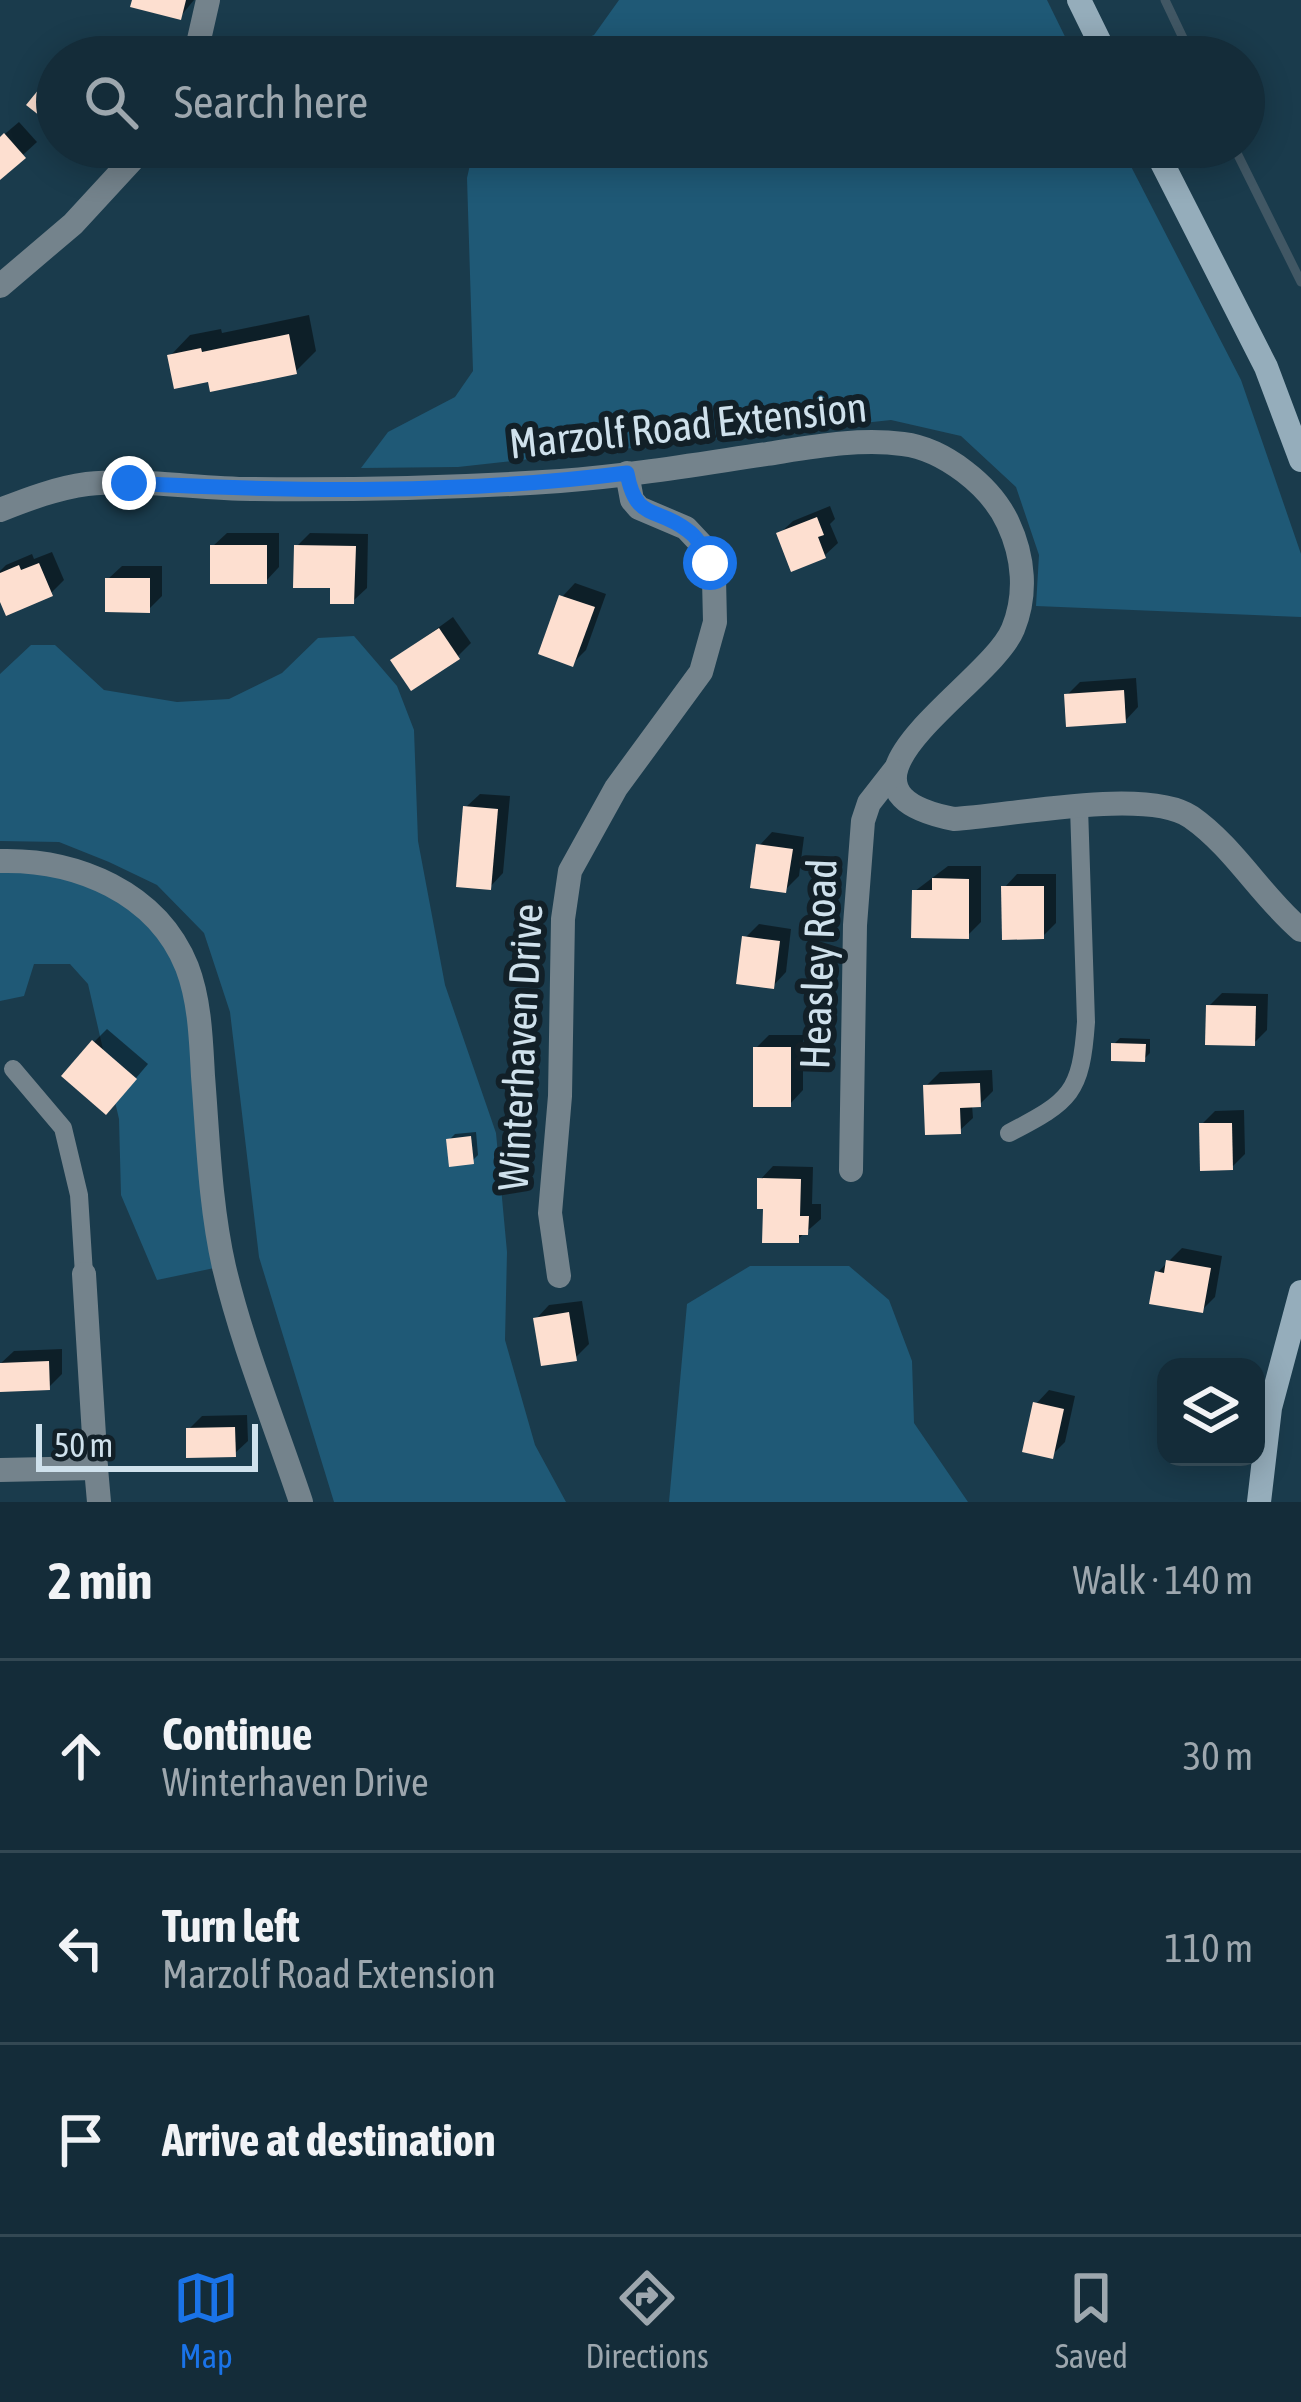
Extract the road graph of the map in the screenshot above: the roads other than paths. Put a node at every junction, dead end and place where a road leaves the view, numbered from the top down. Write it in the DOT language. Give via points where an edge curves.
graph roads {
  1 [pos="208,0"];
  2 [pos="1079,0"];
  3 [pos="200,36"];
  4 [pos="1097,36"];
  5 [pos="125,168"];
  6 [pos="1165,168"];
  7 [pos="0,286"];
  8 [pos="1301,460"];
  9 [pos="627,473"];
  10 [pos="0,510"];
  11 [pos="894,771"];
  12 [pos="1079,807"];
  13 [pos="0,861"];
  14 [pos="1301,930"];
  15 [pos="13,1069"];
  16 [pos="1009,1133"];
  17 [pos="850,1170"];
  18 [pos="84,1274"];
  19 [pos="559,1276"];
  20 [pos="1301,1292"];
  21 [pos="96,1468"];
  22 [pos="0,1470"];
  23 [pos="99,1502"];
  24 [pos="301,1502"];
  25 [pos="1259,1502"];
  1 -- 3 [label="street"];
  2 -- 4 [label="street"];
  5 -- 7 [label="street"];
  6 -- 8 [label="street" via="1257,348"];
  9 -- 10 [label="street, Marzolf Road Extension" via="460,486 91,484"];
  9 -- 11 [label="street, Marzolf Road Extension" via="818,446 905,444 953,464 991,499 1019,550 1012,632 928,721"];
  9 -- 19 [label="street, Winterhaven Drive" via="639,508 686,528 700,544 715,579 715,622 701,672 616,788 570,871 550,1213"];
  11 -- 12 [label="street" via="902,796 953,819"];
  11 -- 17 [label="street, Heasley Road" via="863,821"];
  12 -- 14 [label="street" via="1154,803 1189,815"];
  12 -- 16 [label="lane" via="1084,1057 1066,1098"];
  13 -- 24 [label="street" via="72,868 117,889 152,916 187,967 224,1266"];
  15 -- 18 [label="lane" via="63,1127 79,1195"];
  18 -- 21 [label="street"];
  20 -- 25 [label="street" via="1270,1408"];
  21 -- 22 [label="street"];
  21 -- 23 [label="street"];
}
